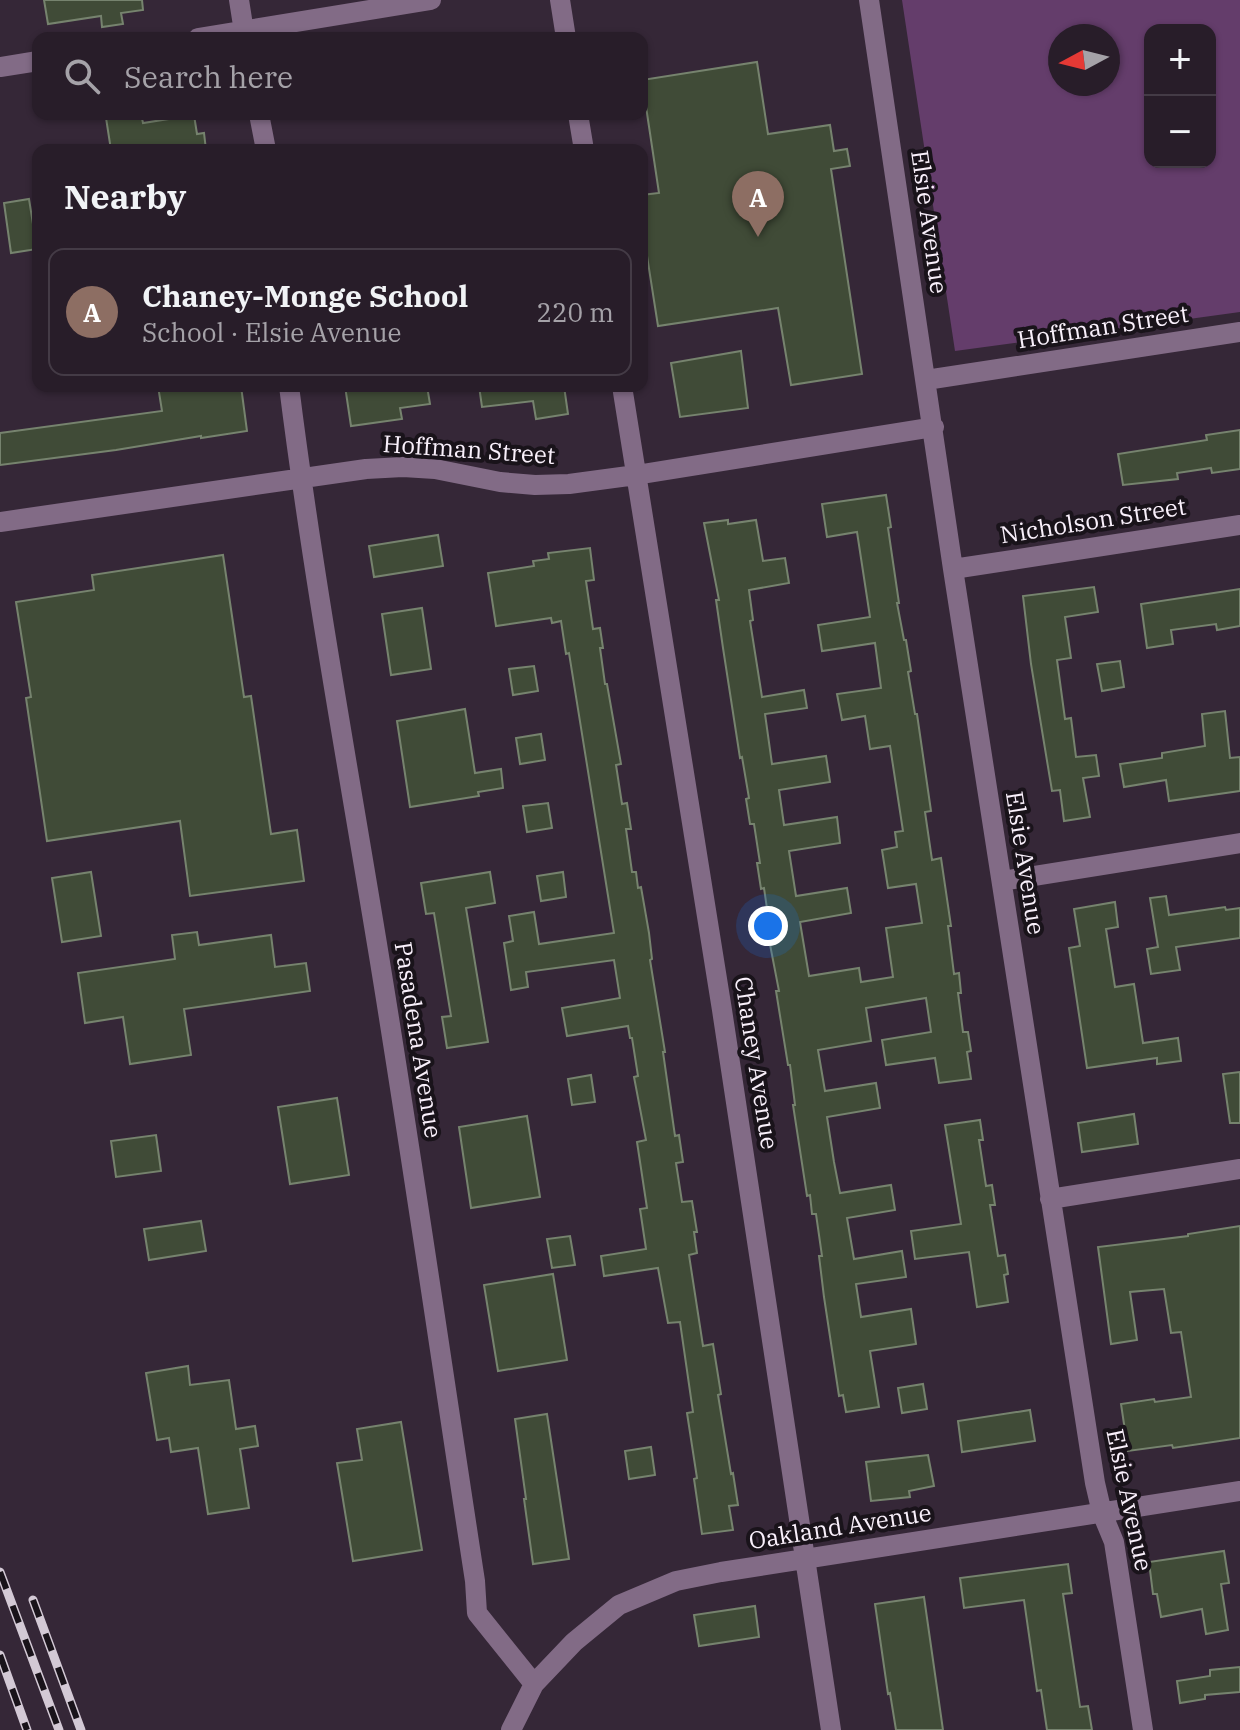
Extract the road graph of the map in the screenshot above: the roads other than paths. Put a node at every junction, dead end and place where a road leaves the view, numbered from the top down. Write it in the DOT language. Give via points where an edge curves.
graph roads {
  1 [pos="239,0"];
  2 [pos="431,0"];
  3 [pos="560,0"];
  4 [pos="869,0"];
  5 [pos="244,32"];
  6 [pos="261,32"];
  7 [pos="565,32"];
  8 [pos="32,62"];
  9 [pos="0,67"];
  10 [pos="260,120"];
  11 [pos="579,120"];
  12 [pos="265,144"];
  13 [pos="583,144"];
  14 [pos="1240,332"];
  15 [pos="926,380"];
  16 [pos="290,392"];
  17 [pos="623,392"];
  18 [pos="934,427"];
  19 [pos="636,475"];
  20 [pos="301,479"];
  21 [pos="0,522"];
  22 [pos="1240,525"];
  23 [pos="953,569"];
  24 [pos="1240,843"];
  25 [pos="1002,881"];
  26 [pos="1240,1169"];
  27 [pos="1050,1199"];
  28 [pos="1240,1491"];
  29 [pos="1102,1513"];
  30 [pos="805,1559"];
  31 [pos="534,1684"];
  32 [pos="511,1730"];
  33 [pos="831,1730"];
  34 [pos="1143,1730"];
  1 -- 5 [label="street"];
  2 -- 6 [label="street"];
  3 -- 7 [label="street"];
  4 -- 15 [label="street, Elsie Avenue"];
  8 -- 9 [label="street"];
  10 -- 12 [label="street"];
  11 -- 13 [label="street"];
  14 -- 15 [label="street, Hoffman Street"];
  15 -- 18 [label="street, Elsie Avenue"];
  16 -- 20 [label="street, Pasadena Avenue"];
  17 -- 19 [label="street, Chaney Avenue"];
  18 -- 19 [label="street, Hoffman Street"];
  18 -- 23 [label="street, Elsie Avenue"];
  19 -- 20 [label="street, Hoffman Street" via="535,485 403,467"];
  19 -- 30 [label="street, Chaney Avenue"];
  20 -- 21 [label="street, Hoffman Street"];
  20 -- 31 [label="street, Pasadena Avenue" via="387,1005 477,1613"];
  22 -- 23 [label="street, Nicholson Street"];
  23 -- 25 [label="street, Elsie Avenue"];
  24 -- 25 [label="street"];
  25 -- 27 [label="street, Elsie Avenue"];
  26 -- 27 [label="street"];
  27 -- 29 [label="street, Elsie Avenue"];
  28 -- 29 [label="street, Oakland Avenue"];
  29 -- 30 [label="street, Oakland Avenue"];
  29 -- 34 [label="street, Elsie Avenue" via="1114,1542"];
  30 -- 31 [label="street, Oakland Avenue" via="676,1581 619,1605"];
  30 -- 33 [label="street, Chaney Avenue"];
  31 -- 32 [label="street, Oakland Avenue"];
}
